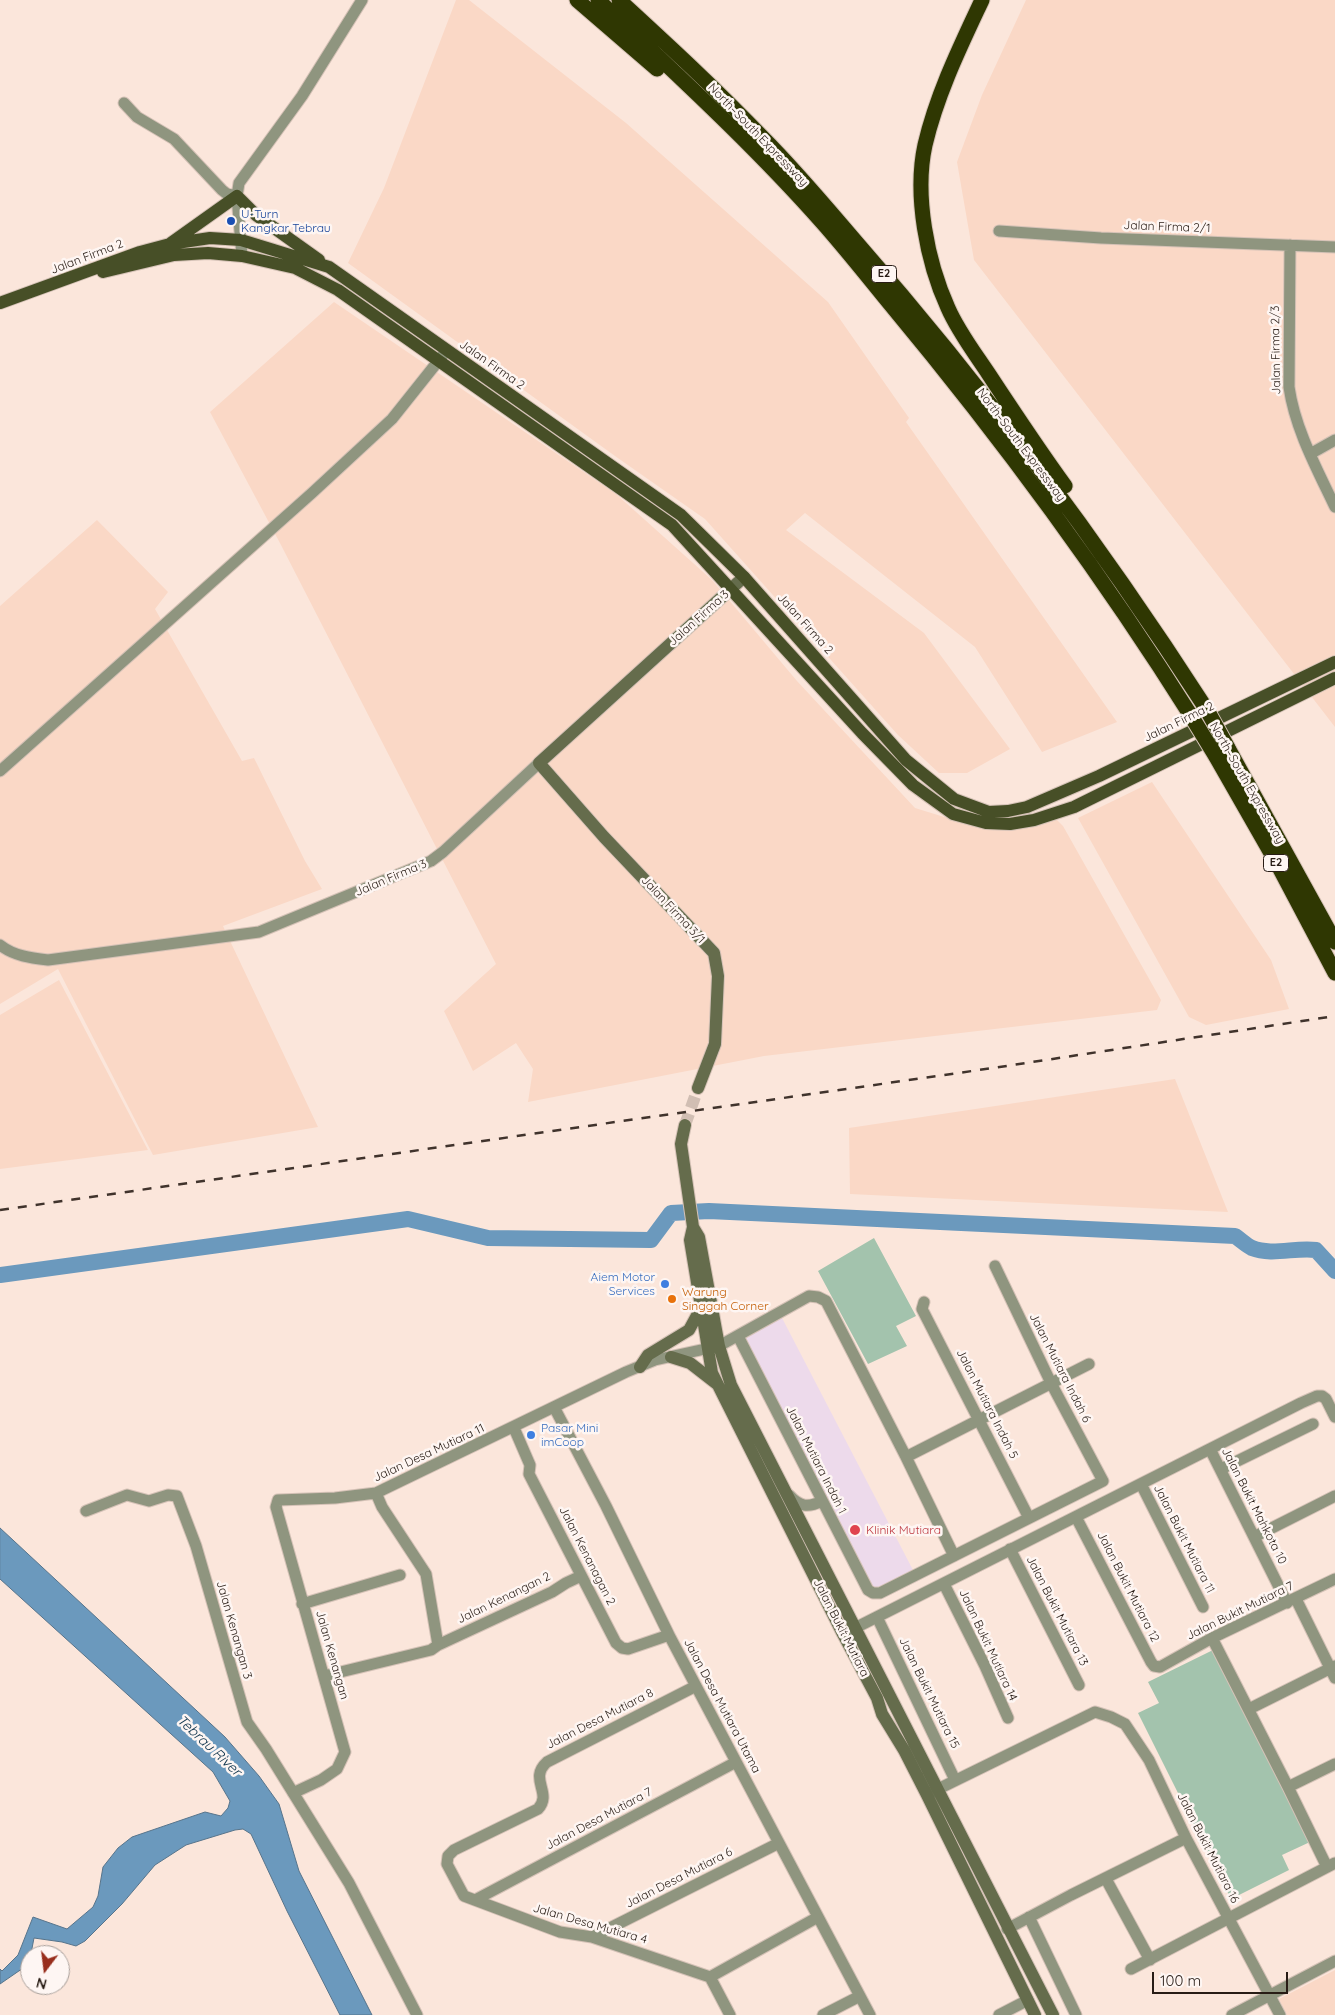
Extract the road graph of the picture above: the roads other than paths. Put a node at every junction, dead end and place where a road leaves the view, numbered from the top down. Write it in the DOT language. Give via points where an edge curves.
graph roads {
  1 [pos="362,0"];
  2 [pos="577,0"];
  3 [pos="598,0"];
  4 [pos="619,0"];
  5 [pos="982,0"];
  6 [pos="690,87"];
  7 [pos="124,103"];
  8 [pos="237,196"];
  9 [pos="999,231"];
  10 [pos="241,240"];
  11 [pos="170,244"];
  12 [pos="1290,245"];
  13 [pos="1335,247"];
  14 [pos="242,256"];
  15 [pos="329,267"];
  16 [pos="48,286"];
  17 [pos="0,303"];
  18 [pos="447,350"];
  19 [pos="438,360"];
  20 [pos="1335,440"];
  21 [pos="1310,454"];
  22 [pos="1335,507"];
  23 [pos="1116,575"];
  24 [pos="744,577"];
  25 [pos="731,589"];
  26 [pos="1335,662"];
  27 [pos="1335,678"];
  28 [pos="539,763"];
  29 [pos="0,770"];
  30 [pos="1335,942"];
  31 [pos="0,945"];
  32 [pos="1335,973"];
  33 [pos="698,1088"];
  34 [pos="685,1125"];
  35 [pos="693,1227"];
  36 [pos="995,1266"];
  37 [pos="924,1302"];
  38 [pos="701,1308"];
  39 [pos="738,1336"];
  40 [pos="714,1348"];
  41 [pos="671,1357"];
  42 [pos="1089,1364"];
  43 [pos="640,1367"];
  44 [pos="1051,1383"];
  45 [pos="719,1386"];
  46 [pos="554,1407"];
  47 [pos="1335,1417"];
  48 [pos="980,1419"];
  49 [pos="1313,1424"];
  50 [pos="514,1428"];
  51 [pos="1210,1449"];
  52 [pos="906,1457"];
  53 [pos="1221,1469"];
  54 [pos="1141,1484"];
  55 [pos="785,1492"];
  56 [pos="376,1493"];
  57 [pos="1335,1496"];
  58 [pos="278,1500"];
  59 [pos="817,1504"];
  60 [pos="86,1511"];
  61 [pos="1076,1517"];
  62 [pos="1029,1518"];
  63 [pos="806,1536"];
  64 [pos="1254,1537"];
  65 [pos="1010,1550"];
  66 [pos="954,1556"];
  67 [pos="400,1575"];
  68 [pos="581,1576"];
  69 [pos="1335,1579"];
  70 [pos="944,1584"];
  71 [pos="1292,1601"];
  72 [pos="302,1604"];
  73 [pos="1203,1607"];
  74 [pos="832,1611"];
  75 [pos="877,1617"];
  76 [pos="855,1628"];
  77 [pos="669,1635"];
  78 [pos="1212,1638"];
  79 [pos="438,1646"];
  80 [pos="855,1657"];
  81 [pos="1157,1667"];
  82 [pos="1333,1670"];
  83 [pos="324,1676"];
  84 [pos="1079,1685"];
  85 [pos="696,1686"];
  86 [pos="1249,1710"];
  87 [pos="1008,1718"];
  88 [pos="736,1762"];
  89 [pos="1335,1764"];
  90 [pos="955,1780"];
  91 [pos="1288,1788"];
  92 [pos="293,1792"];
  93 [pos="932,1792"];
  94 [pos="1186,1838"];
  95 [pos="779,1843"];
  96 [pos="448,1856"];
  97 [pos="1331,1865"];
  98 [pos="1106,1879"];
  99 [pos="475,1900"];
  100 [pos="818,1917"];
  101 [pos="1029,1917"];
  102 [pos="1229,1918"];
  103 [pos="1008,1929"];
  104 [pos="592,1937"];
  105 [pos="1150,1960"];
  106 [pos="1335,1961"];
  107 [pos="1132,1969"];
  108 [pos="710,1976"];
  109 [pos="1033,1977"];
  110 [pos="1270,1995"];
  111 [pos="860,1996"];
  112 [pos="1028,2000"];
  113 [pos="1050,2010"];
  114 [pos="417,2015"];
  115 [pos="730,2015"];
  116 [pos="823,2015"];
  117 [pos="870,2015"];
  118 [pos="1000,2015"];
  119 [pos="1036,2015"];
  120 [pos="1076,2015"];
  121 [pos="1232,2015"];
  122 [pos="1280,2015"];
  1 -- 8 [label="street" via="302,96 239,183"];
  2 -- 6 [label="highway" via="676,85"];
  3 -- 6 [label="highway, North–South Expressway / E2"];
  4 -- 23 [label="highway, North–South Expressway / E2" via="764,139 900,292 966,373"];
  5 -- 23 [label="highway" via="949,72 925,147 923,211 931,261 952,316 1025,430 1112,554"];
  6 -- 32 [label="highway, North–South Expressway / E2, bridge" via="823,223 958,385 1079,547 1156,660 1215,755"];
  7 -- 8 [label="street" via="137,117 174,139 222,190"];
  8 -- 10 [label="street"];
  8 -- 11 [label="main road"];
  8 -- 15 [label="main road" via="256,215"];
  9 -- 12 [label="street, Jalan Firma 2/1"];
  10 -- 11 [label="main road, Jalan Firma 2" via="210,238"];
  10 -- 14 [label="street"];
  10 -- 15 [label="main road, Jalan Firma 2"];
  11 -- 16 [label="main road, Jalan Firma 2"];
  12 -- 13 [label="street, Jalan Firma 2/1"];
  12 -- 21 [label="street, Jalan Firma 2/3" via="1289,387 1291,403"];
  14 -- 16 [label="main road, Jalan Firma 2" via="174,255"];
  14 -- 19 [label="main road, Jalan Firma 2" via="295,268 338,290"];
  15 -- 18 [label="main road, Jalan Firma 2"];
  16 -- 17 [label="main road"];
  18 -- 19 [label="street"];
  18 -- 24 [label="main road, Jalan Firma 2" via="680,516"];
  19 -- 25 [label="main road, Jalan Firma 2" via="672,525"];
  19 -- 29 [label="street" via="392,419"];
  20 -- 21 [label="street"];
  21 -- 22 [label="street, Jalan Firma 2/3"];
  23 -- 30 [label="highway, North–South Expressway / E2, bridge" via="1206,710"];
  24 -- 25 [label="street, Jalan Firma 3"];
  24 -- 26 [label="main road, Jalan Firma 2" via="906,760 954,799 989,812 1026,807 1099,776"];
  25 -- 27 [label="main road, Jalan Firma 2" via="913,785 953,814 986,823 1034,820 1074,807"];
  25 -- 28 [label="street, Jalan Firma 3"];
  28 -- 31 [label="street, Jalan Firma 3" via="430,861 259,932 48,960 8,952"];
  28 -- 33 [label="street, Jalan Firma 3/1" via="714,954 718,976 715,1044"];
  34 -- 35 [label="street" via="681,1144"];
  35 -- 38 [label="street, Jalan Bukit Mutiara" via="690,1240"];
  35 -- 40 [label="street" via="700,1237"];
  36 -- 44 [label="street, Jalan Mutiara Indah 6"];
  37 -- 48 [label="street, Jalan Mutiara Indah 5" via="922,1308"];
  38 -- 40 [label="street, Jalan Bukit Mutiara"];
  38 -- 43 [label="street" via="689,1330 648,1355"];
  39 -- 40 [label="street, Jalan Desa Mutiara 11"];
  39 -- 52 [label="street, Jalan Desa Mutiara 11" via="809,1296 826,1301"];
  39 -- 59 [label="street, Jalan Mutiara Indah 1"];
  40 -- 41 [label="street, Jalan Desa Mutiara 11"];
  40 -- 45 [label="street, Jalan Bukit Mutiara" via="712,1373"];
  40 -- 55 [label="street, Jalan Bukit Mutiara"];
  41 -- 43 [label="street, Jalan Desa Mutiara 11"];
  41 -- 45 [label="street" via="690,1363"];
  42 -- 44 [label="street"];
  43 -- 46 [label="street, Jalan Desa Mutiara 11"];
  44 -- 48 [label="street"];
  44 -- 62 [label="street, Jalan Mutiara Indah 6" via="1103,1481"];
  45 -- 74 [label="street, Jalan Bukit Mutiara"];
  46 -- 50 [label="street, Jalan Desa Mutiara 11"];
  46 -- 77 [label="street, Jalan Desa Mutiara Utama"];
  47 -- 51 [label="street" via="1324,1397 1317,1396"];
  48 -- 52 [label="street"];
  48 -- 62 [label="street, Jalan Mutiara Indah 5"];
  49 -- 53 [label="street"];
  50 -- 56 [label="street, Jalan Desa Mutiara 11"];
  50 -- 68 [label="street, Jalan Kenanagan 2" via="530,1465 529,1474"];
  51 -- 53 [label="street, Jalan Bukit Mahkota 10"];
  51 -- 54 [label="street"];
  52 -- 66 [label="street, Jalan Desa Mutiara 11"];
  53 -- 64 [label="street, Jalan Bukit Mahkota 10"];
  54 -- 61 [label="street"];
  54 -- 73 [label="street, Jalan Bukit Mutiara 11"];
  55 -- 59 [label="street" via="797,1503"];
  55 -- 63 [label="street, Jalan Bukit Mutiara"];
  56 -- 58 [label="street, Jalan Desa Mutiara 11"];
  56 -- 79 [label="street" via="426,1574"];
  57 -- 64 [label="street"];
  58 -- 72 [label="street, Jalan Kenangan" via="276,1507"];
  59 -- 63 [label="street" via="806,1521"];
  59 -- 66 [label="street, Jalan Mutiara Indah 1" via="873,1594"];
  60 -- 92 [label="street, Jalan Kenangan 3" via="127,1495 146,1500 174,1495 179,1499 196,1546 246,1722"];
  61 -- 65 [label="street"];
  61 -- 81 [label="street, Jalan Bukit Mutiara 12" via="1151,1662"];
  62 -- 66 [label="street"];
  63 -- 76 [label="street, Jalan Bukit Mutiara"];
  64 -- 71 [label="street, Jalan Bukit Mahkota 10"];
  65 -- 70 [label="street"];
  65 -- 84 [label="street, Jalan Bukit Mutiara 13"];
  67 -- 72 [label="street"];
  68 -- 77 [label="street, Jalan Kenanagan 2" via="622,1648 628,1649"];
  68 -- 79 [label="street, Jalan Kenangan 2"];
  69 -- 71 [label="street, Jalan Bukit Mutiara 7"];
  70 -- 75 [label="street"];
  70 -- 87 [label="street, Jalan Bukit Mutiara 14"];
  71 -- 78 [label="street, Jalan Bukit Mutiara 7"];
  71 -- 82 [label="street, Jalan Bukit Mahkota 10"];
  72 -- 83 [label="street, Jalan Kenangan"];
  74 -- 76 [label="street" via="840,1621"];
  74 -- 80 [label="street, Jalan Bukit Mutiara"];
  75 -- 76 [label="street"];
  75 -- 90 [label="street, Jalan Bukit Mutiara 15"];
  76 -- 80 [label="street" via="851,1641"];
  76 -- 93 [label="street, Jalan Bukit Mutiara"];
  77 -- 85 [label="street, Jalan Desa Mutiara Utama"];
  78 -- 81 [label="street, Jalan Bukit Mutiara 7"];
  78 -- 86 [label="street"];
  79 -- 83 [label="street, Jalan Kenangan 2"];
  80 -- 93 [label="street, Jalan Bukit Mutiara" via="882,1714"];
  82 -- 86 [label="street"];
  83 -- 92 [label="street, Jalan Kenangan" via="345,1752 337,1769"];
  85 -- 88 [label="street, Jalan Desa Mutiara Utama"];
  85 -- 96 [label="street, Jalan Desa Mutiara 8" via="547,1762 540,1768 538,1777 544,1797 538,1809 454,1850"];
  86 -- 91 [label="street"];
  88 -- 95 [label="street, Jalan Desa Mutiara Utama"];
  88 -- 99 [label="street, Jalan Desa Mutiara 7"];
  89 -- 91 [label="street"];
  90 -- 93 [label="street"];
  90 -- 94 [label="street, Jalan Bukit Mutiara 16" via="1095,1712 1111,1716 1125,1724 1149,1760"];
  91 -- 97 [label="street"];
  92 -- 114 [label="street, Jalan Kenangan 3" via="349,1884"];
  93 -- 103 [label="street, Jalan Bukit Mutiara"];
  93 -- 112 [label="street, Jalan Bukit Mutiara"];
  94 -- 98 [label="street"];
  94 -- 102 [label="street, Jalan Bukit Mutiara 16"];
  95 -- 100 [label="street, Jalan Desa Mutiara Utama"];
  95 -- 104 [label="street, Jalan Desa Mutiara 6"];
  96 -- 99 [label="street, Jalan Desa Mutiara 4" via="447,1864 464,1896"];
  97 -- 102 [label="street"];
  98 -- 101 [label="street"];
  98 -- 105 [label="street"];
  99 -- 104 [label="street, Jalan Desa Mutiara 4" via="560,1932"];
  100 -- 108 [label="street"];
  100 -- 111 [label="street, Jalan Desa Mutiara Utama"];
  101 -- 103 [label="street"];
  101 -- 120 [label="street"];
  102 -- 105 [label="street"];
  102 -- 110 [label="street, Jalan Bukit Mutiara 16"];
  103 -- 109 [label="street, Jalan Bukit Mutiara"];
  104 -- 108 [label="street, Jalan Desa Mutiara 4"];
  105 -- 107 [label="street"];
  106 -- 110 [label="street"];
  108 -- 115 [label="street"];
  109 -- 112 [label="street"];
  109 -- 113 [label="street, Jalan Bukit Mutiara"];
  110 -- 121 [label="street"];
  110 -- 122 [label="street, Jalan Bukit Mutiara 16"];
  111 -- 116 [label="street"];
  111 -- 117 [label="street, Jalan Desa Mutiara Utama"];
  112 -- 113 [label="street" via="1034,1999"];
  112 -- 118 [label="street"];
  112 -- 119 [label="street, Jalan Bukit Mutiara"];
}
